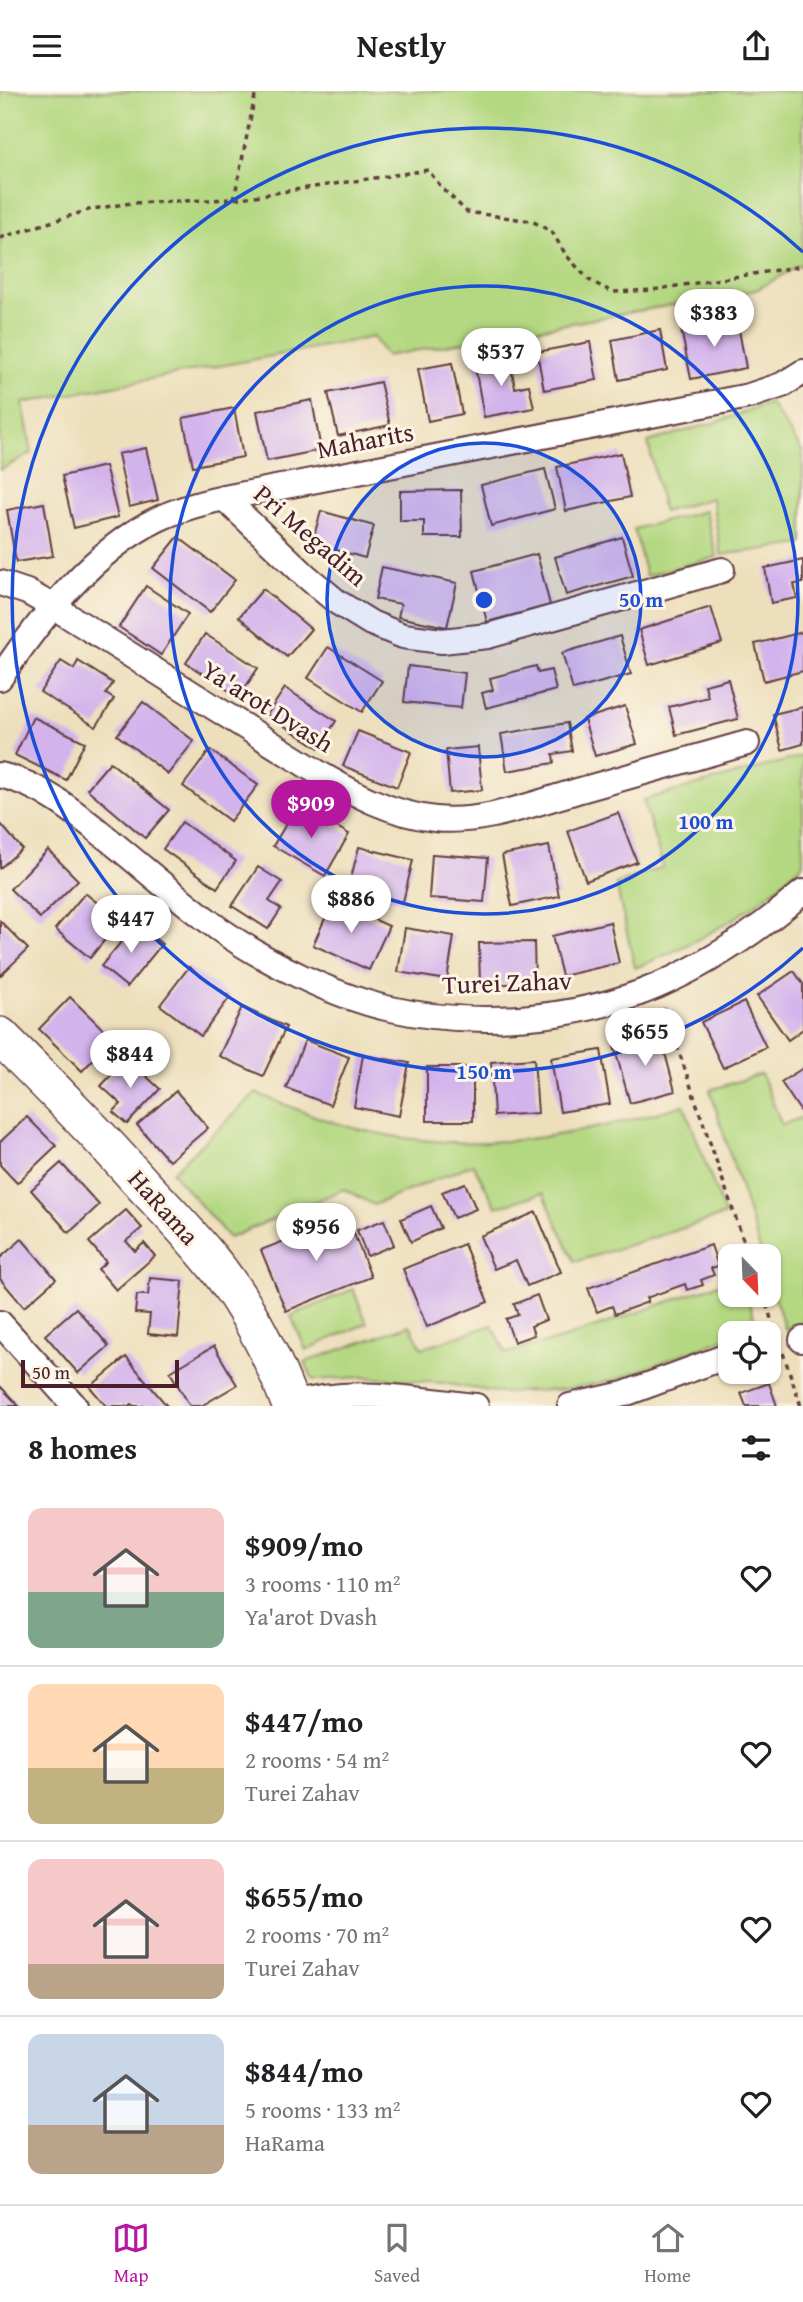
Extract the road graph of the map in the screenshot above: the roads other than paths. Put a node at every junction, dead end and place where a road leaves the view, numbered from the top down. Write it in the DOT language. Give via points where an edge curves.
graph roads {
  1 [pos="803,372"];
  2 [pos="224,498"];
  3 [pos="722,570"];
  4 [pos="0,583"];
  5 [pos="54,607"];
  6 [pos="0,678"];
  7 [pos="747,743"];
  8 [pos="0,775"];
  9 [pos="803,892"];
  10 [pos="0,1036"];
  11 [pos="0,1323"];
  12 [pos="718,1359"];
  13 [pos="75,1406"];
  14 [pos="289,1406"];
  15 [pos="476,1406"];
  16 [pos="570,1406"];
  1 -- 2 [label="street, Maharits" via="749,396"];
  2 -- 3 [label="street, Pri Megadim" via="337,602 403,636 442,641 488,636"];
  2 -- 5 [label="street, Maharits" via="185,507 132,534"];
  4 -- 5 [label="street, Ya'arot Dvash"];
  5 -- 6 [label="street, Maharits"];
  5 -- 7 [label="street, Ya'arot Dvash" via="358,796 396,811 436,819 512,810"];
  8 -- 9 [label="street, Turei Zahav" via="19,779 79,816 220,930 291,972 385,1007 432,1015 481,1018 583,1009 656,986 738,941"];
  10 -- 14 [label="street, HaRama" via="207,1254 258,1333"];
  11 -- 13 [label="street"];
  12 -- 16 [label="street" via="624,1394"];
  14 -- 15 [label="street" via="329,1395 354,1394"];
}
